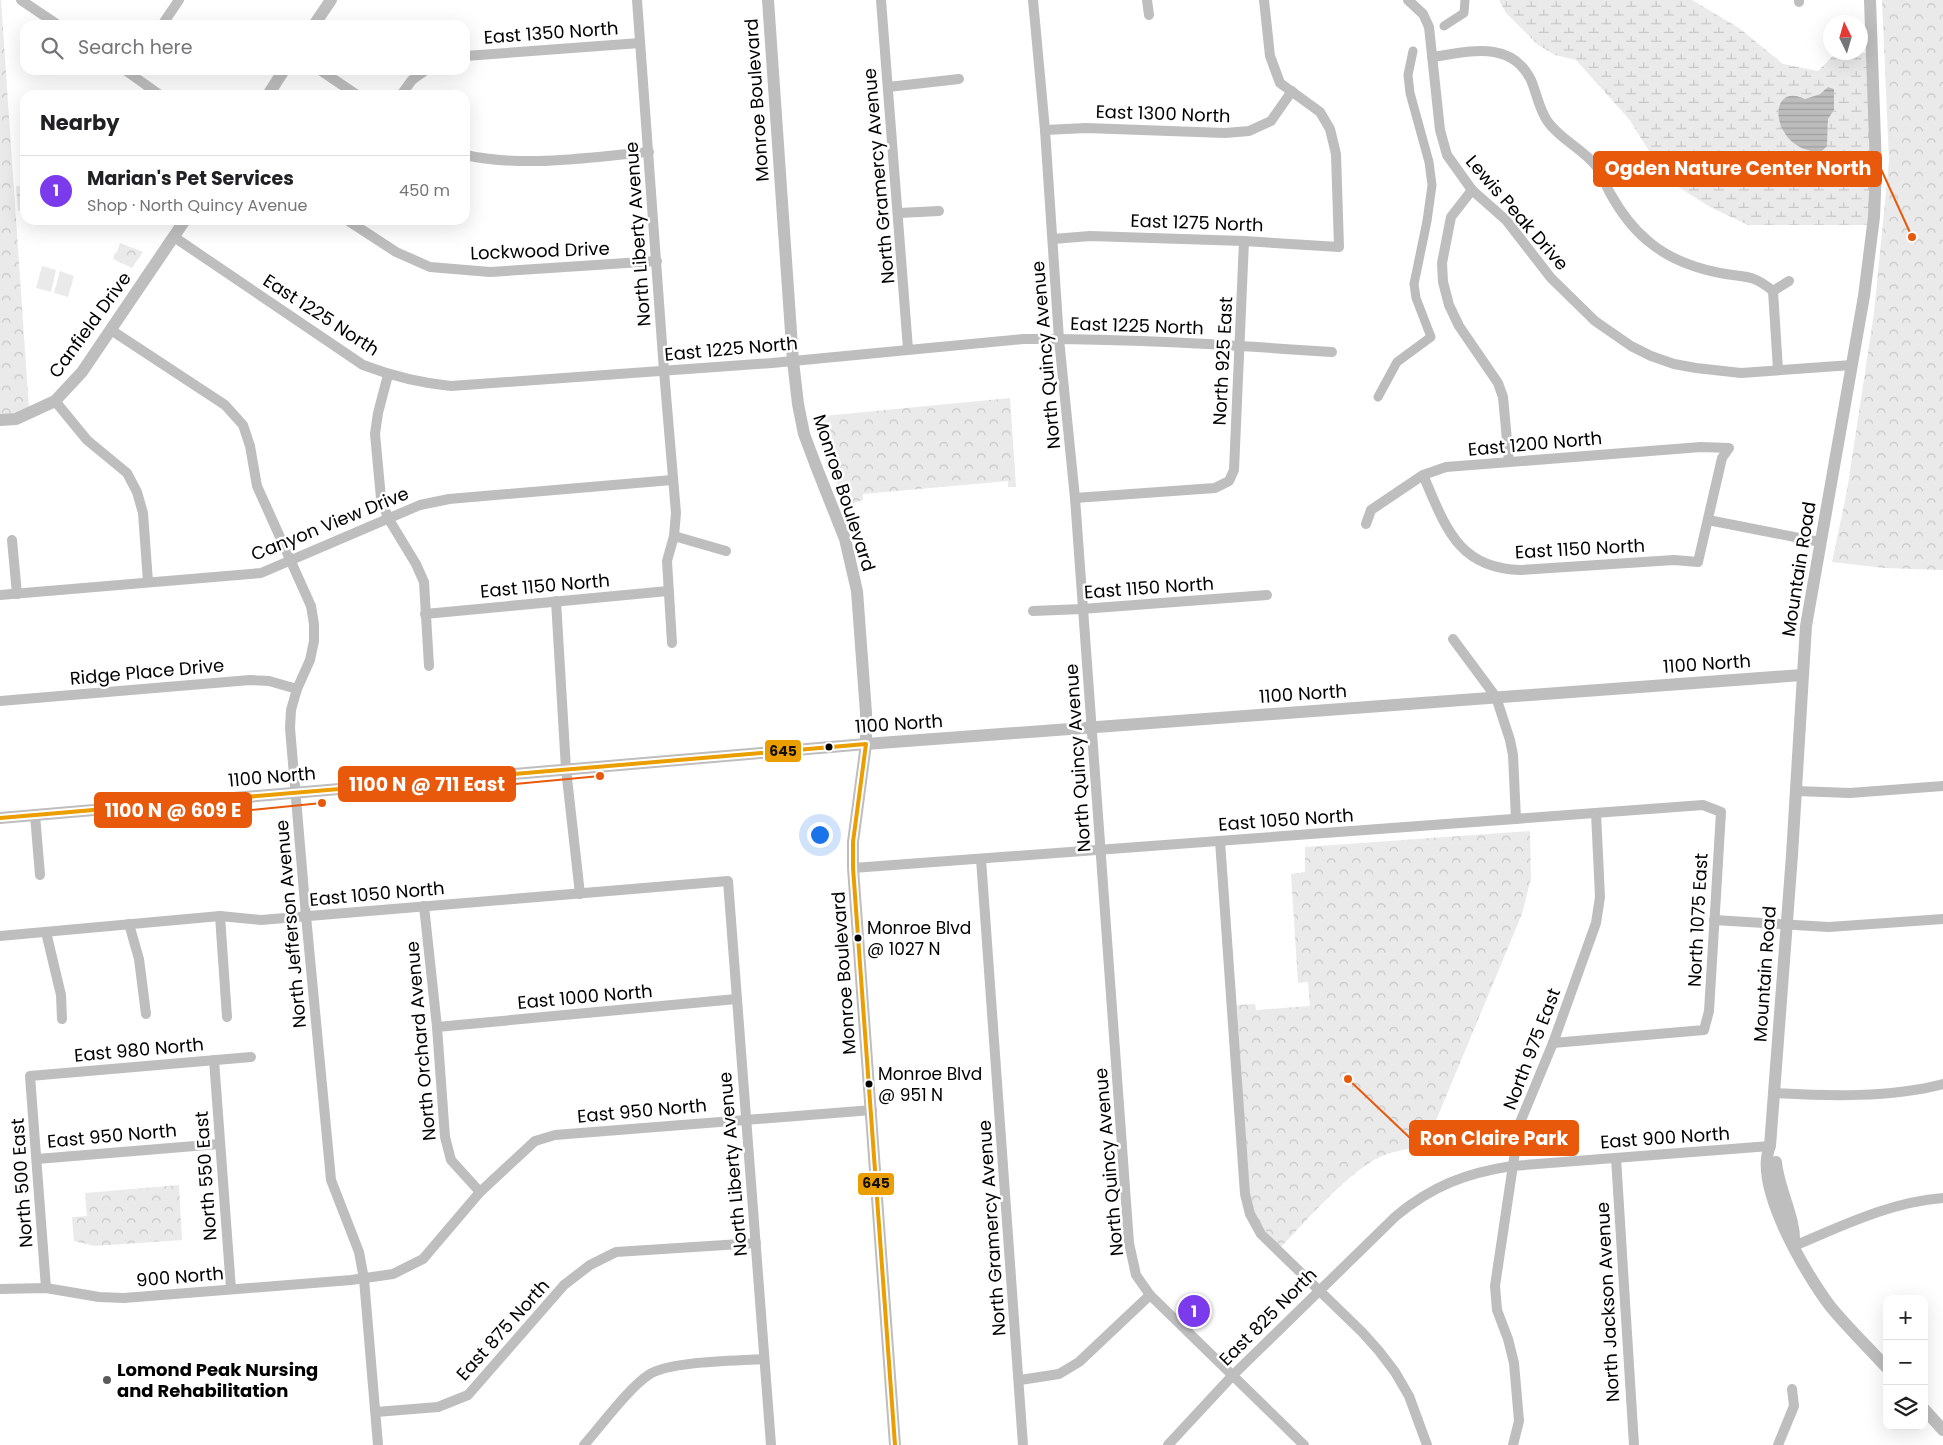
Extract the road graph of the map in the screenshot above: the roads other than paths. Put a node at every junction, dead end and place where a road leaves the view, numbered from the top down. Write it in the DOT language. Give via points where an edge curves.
graph roads {
  1 [pos="22,0"];
  2 [pos="179,0"];
  3 [pos="331,0"];
  4 [pos="637,0"];
  5 [pos="768,0"];
  6 [pos="881,0"];
  7 [pos="1033,0"];
  8 [pos="1147,0"];
  9 [pos="1264,0"];
  10 [pos="1408,0"];
  11 [pos="1870,0"];
  12 [pos="1148,15"];
  13 [pos="51,20"];
  14 [pos="165,20"];
  15 [pos="317,20"];
  16 [pos="640,43"];
  17 [pos="470,56"];
  18 [pos="1432,56"];
  19 [pos="134,75"];
  20 [pos="281,75"];
  21 [pos="327,75"];
  22 [pos="419,75"];
  23 [pos="959,79"];
  24 [pos="888,87"];
  25 [pos="154,90"];
  26 [pos="271,90"];
  27 [pos="350,90"];
  28 [pos="405,90"];
  29 [pos="1292,91"];
  30 [pos="1045,130"];
  31 [pos="649,152"];
  32 [pos="470,156"];
  33 [pos="1472,190"];
  34 [pos="939,210"];
  35 [pos="899,213"];
  36 [pos="182,225"];
  37 [pos="355,225"];
  38 [pos="174,237"];
  39 [pos="1053,239"];
  40 [pos="1244,241"];
  41 [pos="657,262"];
  42 [pos="1789,281"];
  43 [pos="1772,291"];
  44 [pos="111,330"];
  45 [pos="1059,339"];
  46 [pos="1240,346"];
  47 [pos="908,349"];
  48 [pos="1332,352"];
  49 [pos="793,360"];
  50 [pos="1852,365"];
  51 [pos="1778,370"];
  52 [pos="664,371"];
  53 [pos="388,375"];
  54 [pos="56,401"];
  55 [pos="0,420"];
  56 [pos="1509,462"];
  57 [pos="1423,475"];
  58 [pos="672,480"];
  59 [pos="1075,498"];
  60 [pos="388,518"];
  61 [pos="1708,520"];
  62 [pos="1366,524"];
  63 [pos="674,536"];
  64 [pos="12,540"];
  65 [pos="1820,542"];
  66 [pos="726,551"];
  67 [pos="291,561"];
  68 [pos="148,582"];
  69 [pos="668,591"];
  70 [pos="17,594"];
  71 [pos="0,595"];
  72 [pos="1267,595"];
  73 [pos="556,602"];
  74 [pos="1082,609"];
  75 [pos="1033,611"];
  76 [pos="425,614"];
  77 [pos="1453,639"];
  78 [pos="672,643"];
  79 [pos="429,666"];
  80 [pos="1802,675"];
  81 [pos="297,688"];
  82 [pos="1496,698"];
  83 [pos="0,701"];
  84 [pos="1092,727"];
  85 [pos="866,744"];
  86 [pos="566,769"];
  87 [pos="1943,786"];
  88 [pos="1796,791"];
  89 [pos="295,793"];
  90 [pos="1720,812"];
  91 [pos="1596,813"];
  92 [pos="35,815"];
  93 [pos="0,818"];
  94 [pos="1516,819"];
  95 [pos="1220,841"];
  96 [pos="1101,850"];
  97 [pos="981,859"];
  98 [pos="854,868"];
  99 [pos="40,875"];
  100 [pos="728,881"];
  101 [pos="580,894"];
  102 [pos="424,906"];
  103 [pos="220,916"];
  104 [pos="306,916"];
  105 [pos="1943,919"];
  106 [pos="1714,920"];
  107 [pos="129,924"];
  108 [pos="1786,925"];
  109 [pos="46,932"];
  110 [pos="0,936"];
  111 [pos="736,999"];
  112 [pos="146,1014"];
  113 [pos="227,1017"];
  114 [pos="62,1019"];
  115 [pos="437,1027"];
  116 [pos="1553,1043"];
  117 [pos="251,1057"];
  118 [pos="214,1060"];
  119 [pos="30,1076"];
  120 [pos="1943,1084"];
  121 [pos="1774,1093"];
  122 [pos="872,1110"];
  123 [pos="745,1119"];
  124 [pos="535,1141"];
  125 [pos="219,1144"];
  126 [pos="1770,1146"];
  127 [pos="1616,1158"];
  128 [pos="37,1159"];
  129 [pos="1512,1166"];
  130 [pos="480,1192"];
  131 [pos="1943,1198"];
  132 [pos="1396,1216"];
  133 [pos="756,1242"];
  134 [pos="1794,1246"];
  135 [pos="364,1279"];
  136 [pos="46,1288"];
  137 [pos="0,1289"];
  138 [pos="231,1289"];
  139 [pos="1319,1290"];
  140 [pos="1150,1295"];
  141 [pos="764,1359"];
  142 [pos="1883,1364"];
  143 [pos="1233,1374"];
  144 [pos="1020,1380"];
  145 [pos="1792,1389"];
  146 [pos="376,1412"];
  147 [pos="1928,1413"];
  148 [pos="1943,1430"];
  149 [pos="378,1445"];
  150 [pos="584,1445"];
  151 [pos="771,1445"];
  152 [pos="895,1445"];
  153 [pos="1023,1445"];
  154 [pos="1168,1445"];
  155 [pos="1304,1445"];
  156 [pos="1427,1445"];
  157 [pos="1513,1445"];
  158 [pos="1634,1445"];
  159 [pos="1778,1445"];
  1 -- 13 [label="street"];
  2 -- 14 [label="street"];
  3 -- 15 [label="street"];
  4 -- 16 [label="street, North Liberty Avenue"];
  5 -- 49 [label="street, Monroe Boulevard"];
  6 -- 24 [label="street, North Gramercy Avenue"];
  7 -- 30 [label="street, North Quincy Avenue"];
  8 -- 12 [label="street"];
  9 -- 29 [label="street" via="1270,56 1280,82"];
  10 -- 18 [label="street, Lewis Peak Drive" via="1423,14 1429,28"];
  11 -- 50 [label="street, Mountain Road" via="1876,168 1874,217"];
  16 -- 17 [label="street, East 1350 North"];
  16 -- 31 [label="street, North Liberty Avenue"];
  18 -- 33 [label="street, Lewis Peak Drive" via="1440,130 1447,155"];
  18 -- 43 [label="street" via="1485,50 1512,59 1530,79 1548,122 1596,167 1619,209 1648,241 1682,262 1700,269 1760,280"];
  19 -- 25 [label="street"];
  20 -- 26 [label="street"];
  21 -- 27 [label="street"];
  22 -- 28 [label="street"];
  23 -- 24 [label="street"];
  24 -- 35 [label="street, North Gramercy Avenue"];
  29 -- 30 [label="street, East 1300 North" via="1270,121 1249,131 1225,134 1086,128"];
  29 -- 40 [label="street, East 1275 North" via="1320,112 1330,129 1336,154 1339,247"];
  30 -- 39 [label="street, North Quincy Avenue"];
  31 -- 32 [label="street" via="517,162"];
  31 -- 41 [label="street, North Liberty Avenue"];
  33 -- 51 [label="street, Lewis Peak Drive" via="1506,220 1577,306 1631,346 1674,364 1696,368 1740,373"];
  33 -- 56 [label="street" via="1451,217 1442,263 1443,282 1459,326 1498,382 1503,397"];
  34 -- 35 [label="street"];
  35 -- 47 [label="street, North Gramercy Avenue"];
  36 -- 38 [label="street, Canfield Drive"];
  37 -- 41 [label="street, Lockwood Drive" via="396,252 430,267 490,272"];
  38 -- 44 [label="street, Canfield Drive"];
  38 -- 53 [label="street, East 1225 North" via="363,365"];
  39 -- 40 [label="street, East 1275 North" via="1090,236"];
  39 -- 45 [label="street, North Quincy Avenue"];
  40 -- 46 [label="street, North 925 East"];
  41 -- 52 [label="street, North Liberty Avenue"];
  42 -- 43 [label="street"];
  43 -- 51 [label="street"];
  44 -- 54 [label="street, Canfield Drive" via="82,372"];
  44 -- 67 [label="street, North Jefferson Avenue" via="225,405 243,425 257,486"];
  45 -- 46 [label="street, East 1225 North"];
  45 -- 47 [label="street, East 1225 North"];
  45 -- 59 [label="street, North Quincy Avenue"];
  46 -- 48 [label="street, East 1225 North"];
  46 -- 59 [label="street, North 925 East" via="1234,470 1229,480 1215,488"];
  47 -- 49 [label="street, East 1225 North"];
  49 -- 52 [label="street, East 1225 North"];
  49 -- 85 [label="street, Monroe Boulevard" via="804,434 845,539 857,591"];
  50 -- 51 [label="street, Lewis Peak Drive"];
  50 -- 65 [label="street, Mountain Road"];
  52 -- 53 [label="street, East 1225 North" via="451,386"];
  52 -- 58 [label="street, North Liberty Avenue"];
  53 -- 60 [label="street" via="375,434 381,498"];
  54 -- 55 [label="street, Canfield Drive" via="16,419"];
  54 -- 68 [label="street" via="87,440 127,473 137,492 143,513"];
  56 -- 57 [label="street, East 1200 North" via="1446,468"];
  56 -- 61 [label="street, East 1200 North" via="1702,447 1729,448 1722,458"];
  57 -- 61 [label="street, East 1150 North" via="1454,540 1485,564 1503,570 1674,560 1698,562"];
  57 -- 62 [label="street, East 1200 North" via="1371,510"];
  58 -- 60 [label="street, Canyon View Drive" via="449,499 420,505"];
  58 -- 63 [label="street, North Liberty Avenue" via="676,513"];
  59 -- 74 [label="street, North Quincy Avenue"];
  60 -- 67 [label="street, Canyon View Drive"];
  60 -- 76 [label="street" via="424,582"];
  61 -- 65 [label="street"];
  63 -- 66 [label="street"];
  63 -- 69 [label="street, North Liberty Avenue" via="667,561"];
  64 -- 70 [label="street"];
  65 -- 80 [label="street, Mountain Road" via="1806,626"];
  67 -- 68 [label="street, Canyon View Drive" via="261,573"];
  67 -- 81 [label="street, North Jefferson Avenue" via="311,606 314,624 310,660"];
  68 -- 70 [label="street, Canyon View Drive"];
  69 -- 73 [label="street, East 1150 North"];
  69 -- 78 [label="street, North Liberty Avenue"];
  70 -- 71 [label="street, Canyon View Drive"];
  72 -- 74 [label="street, East 1150 North"];
  73 -- 76 [label="street, East 1150 North"];
  73 -- 86 [label="street"];
  74 -- 75 [label="street, East 1150 North"];
  74 -- 84 [label="street, North Quincy Avenue"];
  76 -- 79 [label="street"];
  77 -- 82 [label="street"];
  80 -- 82 [label="street, 1100 North"];
  80 -- 88 [label="street, Mountain Road"];
  81 -- 83 [label="street, Ridge Place Drive" via="269,680 250,680"];
  81 -- 89 [label="street, North Jefferson Avenue" via="290,728"];
  82 -- 84 [label="street, 1100 North"];
  82 -- 94 [label="street" via="1513,755"];
  84 -- 85 [label="street, 1100 North"];
  84 -- 96 [label="street, North Quincy Avenue"];
  85 -- 86 [label="street, 1100 North"];
  85 -- 98 [label="street, Monroe Boulevard" via="853,842"];
  86 -- 89 [label="street, 1100 North"];
  86 -- 101 [label="street"];
  87 -- 88 [label="street" via="1850,793"];
  88 -- 108 [label="street, Mountain Road"];
  89 -- 92 [label="street, 1100 North"];
  89 -- 104 [label="street, North Jefferson Avenue"];
  90 -- 91 [label="street, East 1050 North" via="1703,805"];
  90 -- 106 [label="street, North 1075 East"];
  91 -- 94 [label="street, East 1050 North"];
  91 -- 116 [label="street, North 975 East" via="1600,897 1596,923"];
  92 -- 93 [label="street, 1100 North"];
  92 -- 99 [label="street"];
  94 -- 95 [label="street, East 1050 North"];
  95 -- 96 [label="street, East 1050 North"];
  95 -- 139 [label="street" via="1245,1194 1250,1214 1261,1234"];
  96 -- 97 [label="street, East 1050 North"];
  96 -- 140 [label="street, North Quincy Avenue" via="1129,1242 1136,1275"];
  97 -- 98 [label="street, East 1050 North"];
  97 -- 144 [label="street, North Gramercy Avenue"];
  98 -- 122 [label="street, Monroe Boulevard"];
  100 -- 101 [label="street, East 1050 North"];
  100 -- 111 [label="street, North Liberty Avenue"];
  101 -- 102 [label="street, East 1050 North"];
  102 -- 104 [label="street, East 1050 North"];
  102 -- 115 [label="street, North Orchard Avenue"];
  103 -- 104 [label="street, East 1050 North" via="261,920"];
  103 -- 107 [label="street, East 1050 North"];
  103 -- 113 [label="street"];
  104 -- 135 [label="street, North Jefferson Avenue" via="331,1180 359,1252"];
  105 -- 108 [label="street" via="1829,927"];
  106 -- 108 [label="street"];
  106 -- 116 [label="street, North 1075 East" via="1709,1011 1704,1030"];
  107 -- 109 [label="street, East 1050 North"];
  107 -- 112 [label="street" via="139,959"];
  108 -- 121 [label="street, Mountain Road"];
  109 -- 110 [label="street, East 1050 North"];
  109 -- 114 [label="street" via="61,996"];
  111 -- 115 [label="street, East 1000 North"];
  111 -- 123 [label="street, North Liberty Avenue"];
  115 -- 130 [label="street, North Orchard Avenue" via="445,1137 451,1160"];
  116 -- 129 [label="street, North 975 East" via="1519,1125"];
  117 -- 118 [label="street, East 980 North"];
  118 -- 119 [label="street, East 980 North"];
  118 -- 125 [label="street, North 550 East"];
  119 -- 128 [label="street, North 500 East"];
  120 -- 121 [label="street" via="1843,1095"];
  121 -- 126 [label="street, Mountain Road"];
  122 -- 123 [label="street, East 950 North"];
  122 -- 152 [label="street, Monroe Boulevard"];
  123 -- 124 [label="street, East 950 North" via="555,1135"];
  123 -- 133 [label="street, North Liberty Avenue"];
  124 -- 130 [label="street, 900 North"];
  125 -- 128 [label="street, East 950 North"];
  125 -- 138 [label="street, North 550 East"];
  126 -- 127 [label="street, East 900 North"];
  126 -- 134 [label="street, Mountain Road" via="1775,1153 1777,1176 1795,1232"];
  127 -- 129 [label="street, East 900 North"];
  127 -- 158 [label="street, North Jackson Avenue"];
  128 -- 136 [label="street, North 500 East"];
  129 -- 132 [label="street, East 900 North" via="1482,1170 1447,1183 1416,1200"];
  129 -- 157 [label="street, North 975 East" via="1495,1286 1497,1310 1514,1363 1519,1421"];
  130 -- 135 [label="street, 900 North" via="423,1258 393,1274"];
  131 -- 134 [label="street" via="1876,1212"];
  132 -- 139 [label="street, East 825 North"];
  133 -- 141 [label="street, North Liberty Avenue"];
  133 -- 146 [label="street, East 875 North" via="616,1252 590,1265 564,1285 468,1395 438,1407"];
  134 -- 142 [label="street" via="1831,1306"];
  135 -- 138 [label="street, 900 North"];
  135 -- 146 [label="street, North Jefferson Avenue"];
  136 -- 137 [label="street, 900 North"];
  136 -- 138 [label="street, 900 North" via="124,1298"];
  139 -- 143 [label="street, East 825 North"];
  139 -- 156 [label="street" via="1362,1332 1395,1372 1412,1404"];
  140 -- 143 [label="street, North Quincy Avenue"];
  140 -- 144 [label="street" via="1079,1362 1059,1374"];
  141 -- 150 [label="street" via="674,1366 650,1374 634,1387"];
  141 -- 151 [label="street, North Liberty Avenue"];
  143 -- 154 [label="street, East 825 North"];
  143 -- 155 [label="street, North Quincy Avenue"];
  144 -- 153 [label="street, North Gramercy Avenue"];
  145 -- 159 [label="street" via="1794,1406"];
  146 -- 149 [label="street, North Jefferson Avenue"];
  147 -- 148 [label="street"];
}
